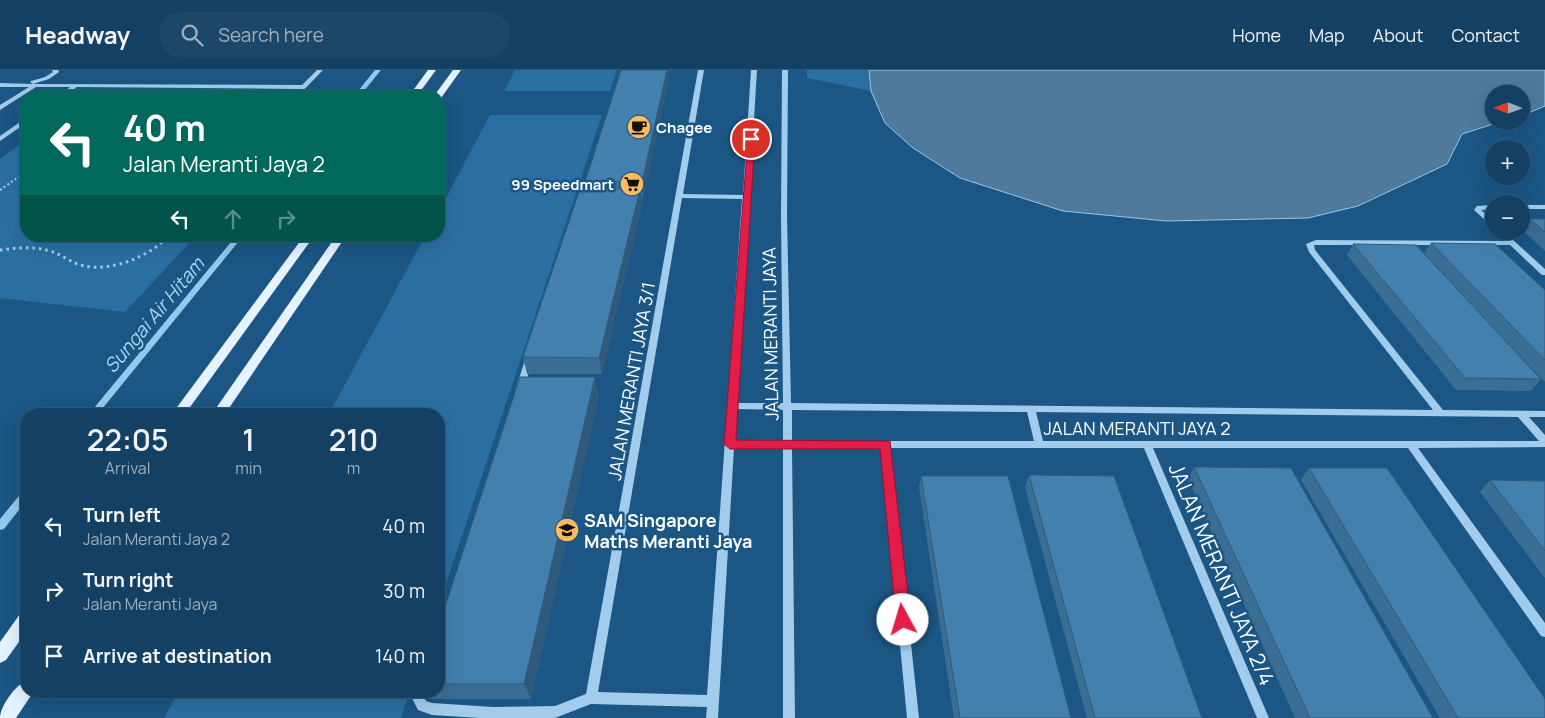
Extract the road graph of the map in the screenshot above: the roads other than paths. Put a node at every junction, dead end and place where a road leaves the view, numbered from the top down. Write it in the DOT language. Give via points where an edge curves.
graph roads {
  1 [pos="55,70"];
  2 [pos="320,70"];
  3 [pos="432,70"];
  4 [pos="456,70"];
  5 [pos="701,70"];
  6 [pos="754,70"];
  7 [pos="785,70"];
  8 [pos="0,85"];
  9 [pos="22,85"];
  10 [pos="34,85"];
  11 [pos="77,85"];
  12 [pos="304,86"];
  13 [pos="27,90"];
  14 [pos="70,90"];
  15 [pos="300,90"];
  16 [pos="417,90"];
  17 [pos="442,90"];
  18 [pos="20,94"];
  19 [pos="0,108"];
  20 [pos="20,126"];
  21 [pos="0,139"];
  22 [pos="680,196"];
  23 [pos="746,197"];
  24 [pos="1485,207"];
  25 [pos="1530,207"];
  26 [pos="1545,207"];
  27 [pos="1485,218"];
  28 [pos="1510,240"];
  29 [pos="306,242"];
  30 [pos="337,242"];
  31 [pos="1512,242"];
  32 [pos="1310,244"];
  33 [pos="1545,273"];
  34 [pos="531,355"];
  35 [pos="518,393"];
  36 [pos="732,406"];
  37 [pos="787,406"];
  38 [pos="182,408"];
  39 [pos="222,408"];
  40 [pos="1031,409"];
  41 [pos="1441,413"];
  42 [pos="1521,414"];
  43 [pos="1545,414"];
  44 [pos="1545,442"];
  45 [pos="730,444"];
  46 [pos="788,444"];
  47 [pos="885,444"];
  48 [pos="1040,444"];
  49 [pos="1147,444"];
  50 [pos="1410,444"];
  51 [pos="20,628"];
  52 [pos="1545,632"];
  53 [pos="0,655"];
  54 [pos="20,698"];
  55 [pos="418,698"];
  56 [pos="592,698"];
  57 [pos="713,701"];
  58 [pos="6,718"];
  59 [pos="712,718"];
  60 [pos="789,718"];
  61 [pos="913,718"];
  62 [pos="1262,718"];
  1 -- 9 [label="street" via="47,78"];
  2 -- 12 [label="street"];
  3 -- 16 [label="main road"];
  4 -- 17 [label="main road"];
  5 -- 22 [label="street, JALAN MERANTI JAYA 3/1"];
  6 -- 23 [label="street, JALAN MERANTI JAYA"];
  7 -- 37 [label="street, JALAN MERANTI JAYA"];
  8 -- 9 [label="street"];
  9 -- 10 [label="street"];
  10 -- 11 [label="street"];
  10 -- 13 [label="street"];
  11 -- 12 [label="street"];
  11 -- 14 [label="street"];
  12 -- 15 [label="street"];
  18 -- 19 [label="street"];
  20 -- 21 [label="street"];
  22 -- 23 [label="street"];
  22 -- 56 [label="street, JALAN MERANTI JAYA 3/1"];
  23 -- 36 [label="street, JALAN MERANTI JAYA"];
  24 -- 27 [label="street" via="1477,210"];
  25 -- 26 [label="street"];
  28 -- 31 [label="street"];
  29 -- 38 [label="main road"];
  30 -- 39 [label="main road"];
  31 -- 32 [label="street"];
  31 -- 33 [label="street"];
  32 -- 41 [label="street"];
  34 -- 35 [label="street"];
  36 -- 37 [label="street, JALAN MERANTI JAYA 2"];
  36 -- 45 [label="street, JALAN MERANTI JAYA"];
  37 -- 40 [label="street, JALAN MERANTI JAYA 2"];
  37 -- 46 [label="street, JALAN MERANTI JAYA"];
  40 -- 41 [label="street, JALAN MERANTI JAYA 2"];
  40 -- 48 [label="street"];
  41 -- 42 [label="street, JALAN MERANTI JAYA 2"];
  42 -- 43 [label="street, JALAN MERANTI JAYA 2"];
  42 -- 44 [label="street"];
  44 -- 50 [label="street, JALAN MERANTI JAYA 2"];
  45 -- 46 [label="street, JALAN MERANTI JAYA 2"];
  45 -- 57 [label="street, JALAN MERANTI JAYA"];
  46 -- 47 [label="street, JALAN MERANTI JAYA 2"];
  46 -- 60 [label="street, JALAN MERANTI JAYA"];
  47 -- 48 [label="street, JALAN MERANTI JAYA 2"];
  47 -- 61 [label="street"];
  48 -- 49 [label="street, JALAN MERANTI JAYA 2"];
  49 -- 50 [label="street, JALAN MERANTI JAYA 2"];
  49 -- 62 [label="street, JALAN MERANTI JAYA 2/4"];
  50 -- 52 [label="street"];
  51 -- 53 [label="main road"];
  54 -- 58 [label="main road"];
  55 -- 56 [label="street" via="422,706 432,709 493,713 555,712"];
  56 -- 57 [label="street"];
  57 -- 59 [label="street, JALAN MERANTI JAYA"];
}
